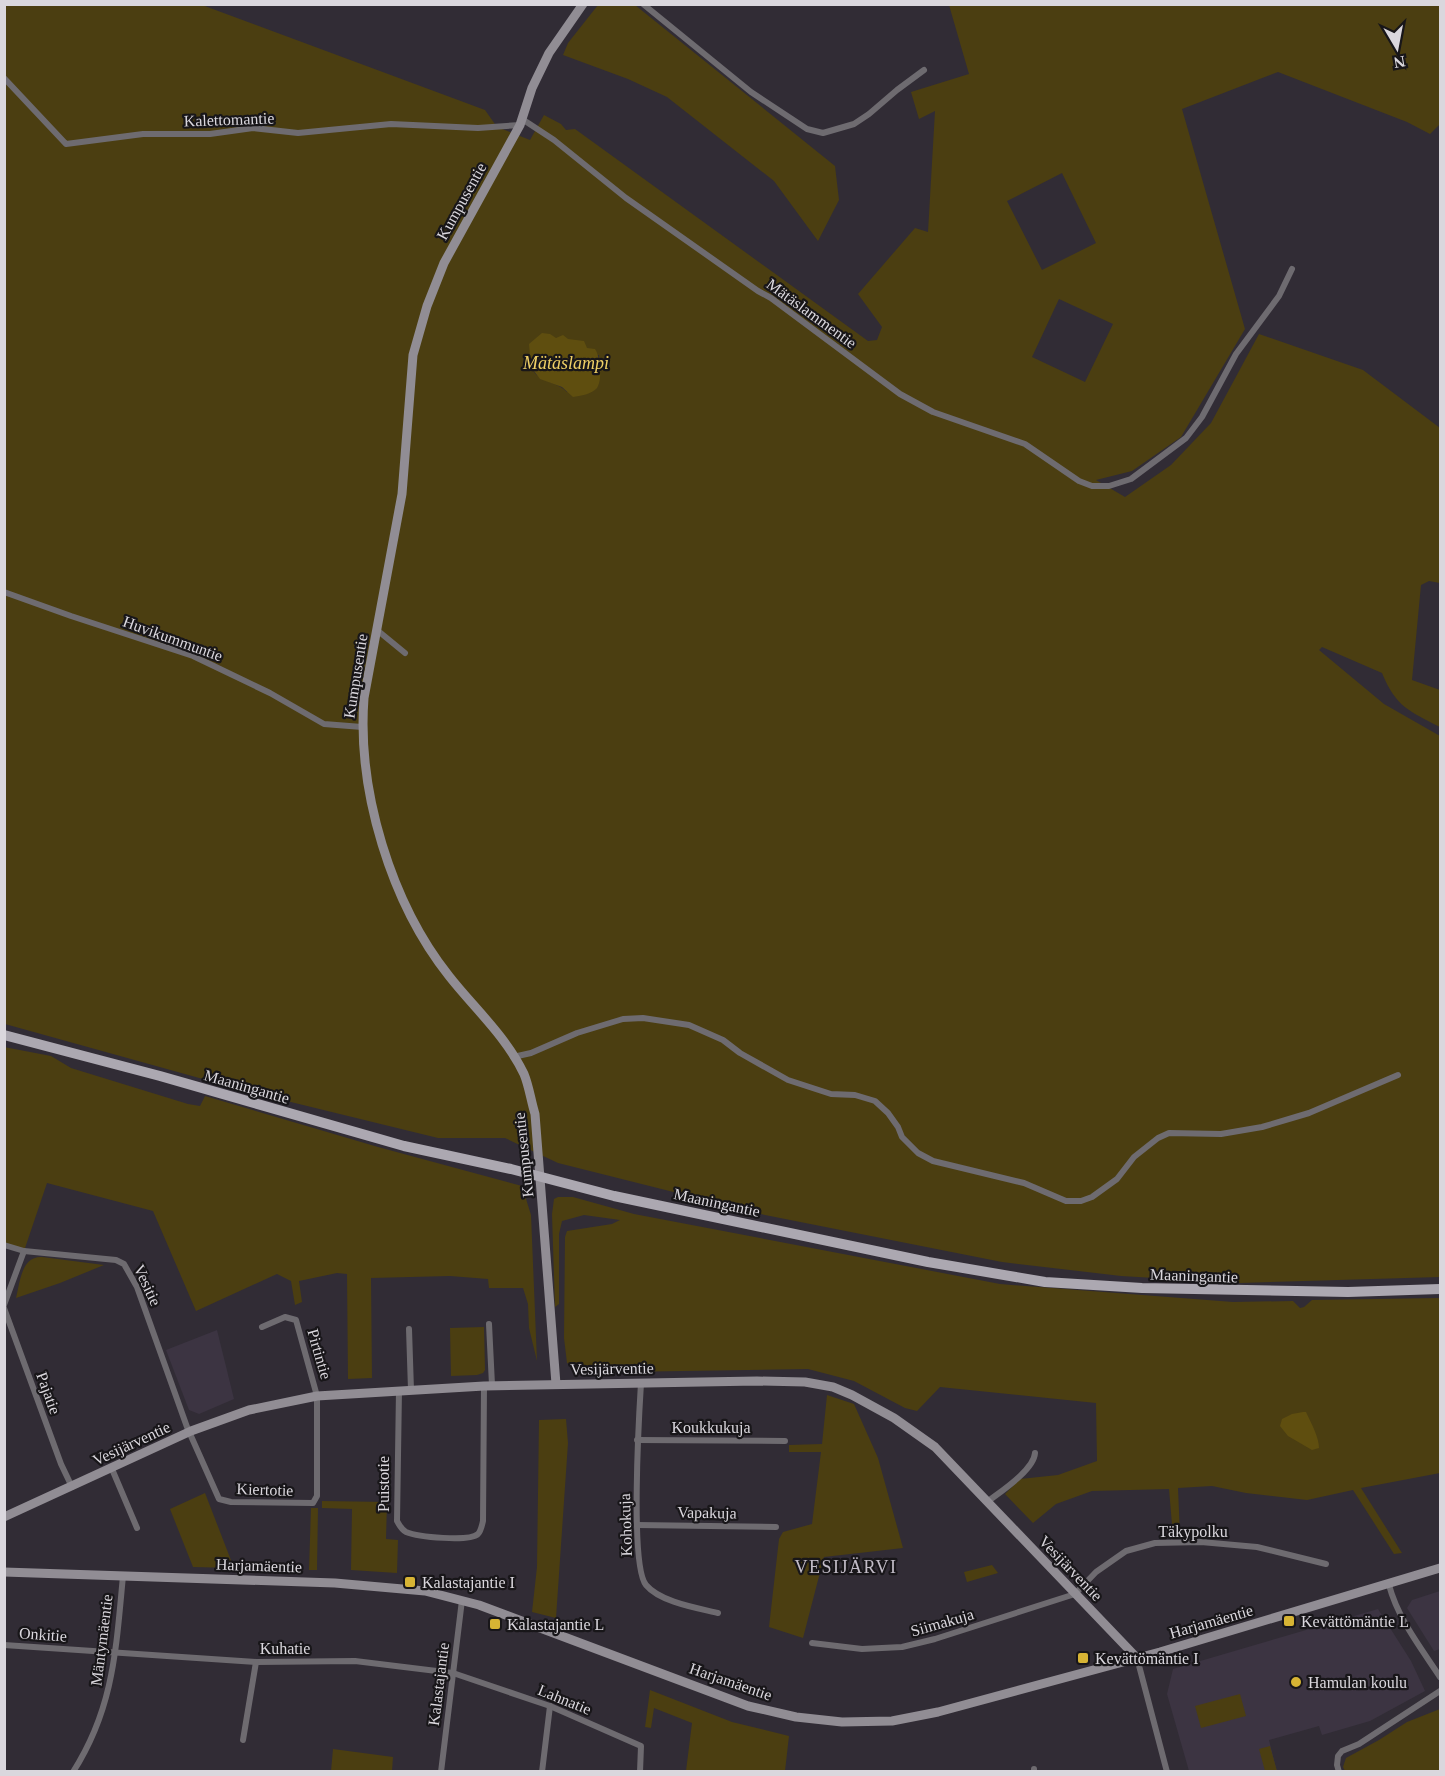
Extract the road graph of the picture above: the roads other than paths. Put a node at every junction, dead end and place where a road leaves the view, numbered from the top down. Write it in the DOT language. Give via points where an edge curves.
graph roads {
  1 [pos="583,4"];
  2 [pos="643,4"];
  3 [pos="924,70"];
  4 [pos="4,78"];
  5 [pos="521,122"];
  6 [pos="1292,269"];
  7 [pos="4,592"];
  8 [pos="377,630"];
  9 [pos="405,653"];
  10 [pos="362,727"];
  11 [pos="4,1035"];
  12 [pos="513,1057"];
  13 [pos="1398,1075"];
  14 [pos="541,1177"];
  15 [pos="4,1245"];
  16 [pos="24,1251"];
  17 [pos="1440,1289"];
  18 [pos="4,1306"];
  19 [pos="489,1324"];
  20 [pos="262,1327"];
  21 [pos="409,1329"];
  22 [pos="641,1383"];
  23 [pos="556,1384"];
  24 [pos="488,1386"];
  25 [pos="411,1389"];
  26 [pos="399,1390"];
  27 [pos="317,1396"];
  28 [pos="191,1431"];
  29 [pos="637,1440"];
  30 [pos="784,1441"];
  31 [pos="1035,1453"];
  32 [pos="112,1469"];
  33 [pos="72,1487"];
  34 [pos="987,1502"];
  35 [pos="4,1517"];
  36 [pos="637,1525"];
  37 [pos="776,1527"];
  38 [pos="137,1528"];
  39 [pos="1326,1564"];
  40 [pos="1440,1568"];
  41 [pos="4,1572"];
  42 [pos="123,1576"];
  43 [pos="1389,1585"];
  44 [pos="1075,1594"];
  45 [pos="462,1600"];
  46 [pos="718,1613"];
  47 [pos="812,1643"];
  48 [pos="4,1645"];
  49 [pos="117,1652"];
  50 [pos="1137,1658"];
  51 [pos="256,1662"];
  52 [pos="453,1673"];
  53 [pos="1440,1677"];
  54 [pos="1440,1691"];
  55 [pos="550,1706"];
  56 [pos="243,1740"];
  57 [pos="73,1772"];
  58 [pos="441,1772"];
  59 [pos="542,1772"];
  60 [pos="640,1772"];
  61 [pos="1167,1772"];
  62 [pos="1338,1772"];
  1 -- 5 [label="street, Kumpusentie" via="549,52"];
  2 -- 3 [label="street" via="751,93 807,129 823,133 854,124"];
  4 -- 5 [label="street, Kalettomantie" via="66,144 143,134 210,134 253,128 298,133 390,124 478,128"];
  5 -- 6 [label="street, Mätäslammentie" via="554,140 626,198 900,393 933,412 1025,444 1092,486 1109,486 1131,479 1186,438 1202,417 1236,354 1279,296"];
  5 -- 8 [label="street, Kumpusentie" via="444,263 424,316 413,355 402,494"];
  7 -- 10 [label="street, Huvikummuntie" via="193,656 324,724"];
  8 -- 9 [label="street"];
  8 -- 10 [label="street, Kumpusentie"];
  10 -- 12 [label="street, Kumpusentie" via="367,783 388,863 403,898 448,976 497,1032"];
  11 -- 14 [label="main road, Maaningantie" via="404,1146"];
  12 -- 13 [label="street" via="623,1019 689,1024 788,1080 831,1094 875,1101 888,1113 902,1137 933,1161 1024,1183 1066,1201 1092,1197 1117,1179 1134,1157 1169,1133 1221,1134 1262,1127 1309,1113"];
  12 -- 14 [label="street, Kumpusentie" via="524,1074 535,1113"];
  14 -- 17 [label="main road, Maaningantie" via="928,1262 1046,1282 1241,1292"];
  14 -- 23 [label="street, Kumpusentie"];
  15 -- 16 [label="street, Vesitie"];
  16 -- 18 [label="street, Pajatie"];
  16 -- 28 [label="street, Vesitie" via="124,1264 137,1287"];
  18 -- 33 [label="street, Pajatie"];
  19 -- 24 [label="street"];
  20 -- 27 [label="street, Pirtintie" via="285,1317 296,1320"];
  21 -- 25 [label="street"];
  22 -- 23 [label="street, Vesijärventie"];
  22 -- 29 [label="street, Kohokuja"];
  22 -- 34 [label="street, Vesijärventie" via="805,1382 833,1387 894,1418 934,1447"];
  23 -- 24 [label="street, Vesijärventie"];
  24 -- 25 [label="street, Vesijärventie"];
  24 -- 26 [label="street, Puistotie" via="483,1521 476,1536 465,1538 417,1535 401,1529 397,1521"];
  25 -- 26 [label="street, Vesijärventie"];
  26 -- 27 [label="street, Vesijärventie"];
  27 -- 28 [label="street, Vesijärventie" via="249,1410"];
  27 -- 28 [label="street, Kiertotie" via="317,1496 313,1503 219,1499"];
  28 -- 32 [label="street, Vesijärventie"];
  29 -- 30 [label="street, Koukkukuja"];
  29 -- 36 [label="street, Kohokuja"];
  31 -- 34 [label="street" via="1029,1468"];
  32 -- 33 [label="street, Vesijärventie"];
  32 -- 38 [label="street"];
  33 -- 35 [label="street, Vesijärventie"];
  34 -- 44 [label="street, Vesijärventie"];
  36 -- 37 [label="street, Vapakuja"];
  36 -- 46 [label="street, Kohokuja" via="640,1573 646,1586 679,1603"];
  39 -- 44 [label="street, Täkypolku" via="1257,1547 1201,1542 1155,1544 1126,1551 1096,1572"];
  40 -- 43 [label="street, Harjamäentie"];
  41 -- 42 [label="street, Harjamäentie"];
  42 -- 45 [label="street, Harjamäentie" via="335,1583 400,1588"];
  42 -- 49 [label="street, Mäntymäentie"];
  43 -- 50 [label="street, Harjamäentie"];
  43 -- 53 [label="street" via="1413,1638"];
  44 -- 47 [label="street, Siimakuja" via="902,1647 862,1649"];
  44 -- 50 [label="street, Vesijärventie"];
  45 -- 50 [label="street, Harjamäentie" via="748,1706 796,1718 842,1722 892,1720 938,1712"];
  45 -- 52 [label="street, Kalastajantie"];
  48 -- 49 [label="street, Onkitie"];
  49 -- 51 [label="street, Kuhatie"];
  49 -- 57 [label="street, Mäntymäentie" via="95,1731"];
  50 -- 61 [label="street"];
  51 -- 52 [label="street, Kuhatie" via="356,1661"];
  51 -- 56 [label="street"];
  52 -- 55 [label="street, Lahnatie"];
  52 -- 58 [label="street, Kalastajantie"];
  54 -- 62 [label="street" via="1342,1751"];
  55 -- 59 [label="street"];
  55 -- 60 [label="street, Lahnatie" via="641,1746"];
}
